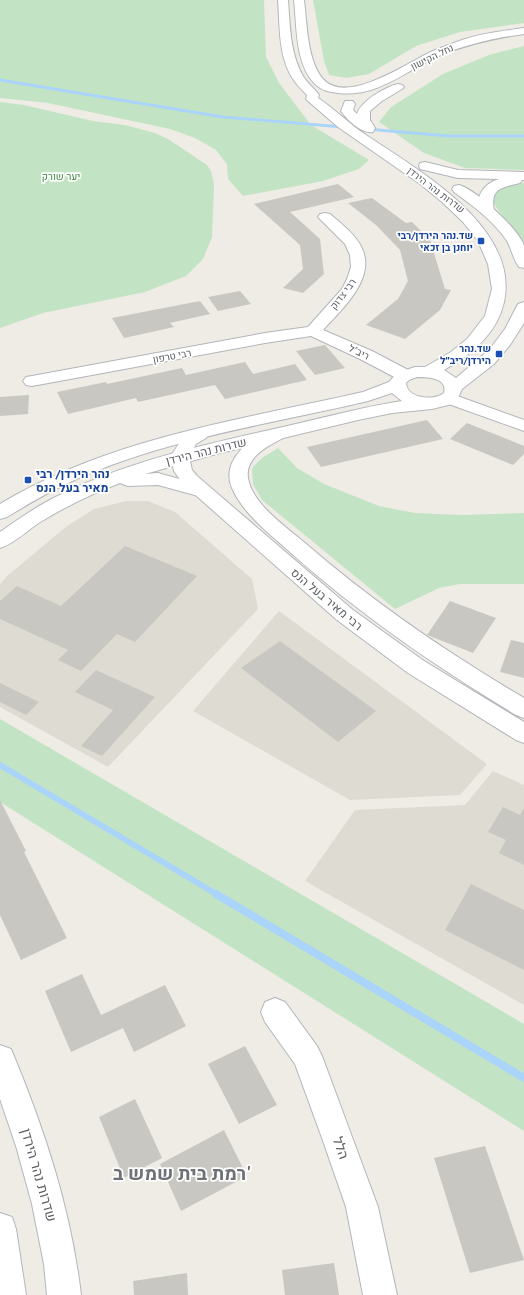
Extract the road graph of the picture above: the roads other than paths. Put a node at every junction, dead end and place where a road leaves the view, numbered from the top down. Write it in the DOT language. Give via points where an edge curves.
graph roads {
  1 [pos="283,0"];
  2 [pos="299,0"];
  3 [pos="524,30"];
  4 [pos="524,38"];
  5 [pos="450,60"];
  6 [pos="313,73"];
  7 [pos="393,76"];
  8 [pos="339,90"];
  9 [pos="315,99"];
  10 [pos="351,103"];
  11 [pos="369,129"];
  12 [pos="400,150"];
  13 [pos="413,158"];
  14 [pos="425,166"];
  15 [pos="524,176"];
  16 [pos="524,180"];
  17 [pos="487,211"];
  18 [pos="325,217"];
  19 [pos="524,264"];
  20 [pos="524,307"];
  21 [pos="313,331"];
  22 [pos="427,372"];
  23 [pos="400,380"];
  24 [pos="32,381"];
  25 [pos="452,393"];
  26 [pos="427,404"];
  27 [pos="524,426"];
  28 [pos="200,434"];
  29 [pos="277,434"];
  30 [pos="180,456"];
  31 [pos="101,483"];
  32 [pos="202,491"];
  33 [pos="0,513"];
  34 [pos="0,541"];
  35 [pos="524,709"];
  36 [pos="524,734"];
  37 [pos="275,1012"];
  38 [pos="0,1059"];
  39 [pos="0,1228"];
  40 [pos="9,1295"];
  41 [pos="64,1295"];
  42 [pos="380,1295"];
  1 -- 9 [label="main road, שדרות נהר הירדן" via="288,48 293,68"];
  2 -- 6 [label="main road" via="305,47"];
  3 -- 7 [label="main road, נחל הקישון" via="457,45"];
  4 -- 5 [label="main road, נחל הקישון" via="482,47"];
  6 -- 7 [label="main road" via="326,80 346,84 363,84"];
  6 -- 8 [label="main road" via="320,82"];
  7 -- 8 [label="main road, נחל הקישון" via="372,87"];
  8 -- 9 [label="main road, נחל הקישון" via="322,91"];
  8 -- 10 [label="main road" via="352,94 355,99"];
  9 -- 10 [label="main road" via="333,106"];
  9 -- 22 [label="main road, שדרות נהר הירדן" via="338,121 455,203 481,228 499,257 504,285 501,300 486,328 477,340 457,357"];
  10 -- 11 [label="main road" via="347,111"];
  10 -- 11 [label="main road" via="408,81 365,109 363,120"];
  11 -- 12 [label="main road"];
  13 -- 14 [label="main road, שדרות נהר הירדן"];
  14 -- 15 [label="main road" via="458,174"];
  14 -- 17 [label="main road, שדרות נהר הירדן" via="474,199"];
  16 -- 17 [label="main road" via="508,181 492,187 486,196"];
  17 -- 19 [label="main road, שדרות נהר הירדן" via="514,242"];
  18 -- 21 [label="main road, רבי צדוק" via="352,242 359,257 358,270 346,294"];
  20 -- 25 [label="main road" via="500,348"];
  21 -- 23 [label="main road, ריב\"ל" via="366,355"];
  21 -- 24 [label="main road, רבי טרפון"];
  22 -- 23 [label="main road" via="415,372"];
  22 -- 25 [label="main road" via="448,379"];
  23 -- 26 [label="main road" via="398,390 409,400"];
  23 -- 28 [label="main road, שדרות נהר הירדן" via="368,396"];
  25 -- 26 [label="main road" via="439,402"];
  25 -- 27 [label="main road"];
  26 -- 29 [label="main road, שדרות נהר הירדן" via="398,407"];
  28 -- 30 [label="main road" via="188,441"];
  28 -- 33 [label="main road, שדרות נהר הירדן" via="127,453 75,472 36,490"];
  29 -- 30 [label="main road, שדרות נהר הירדן"];
  29 -- 35 [label="main road, רבי מאיר בעל הנס" via="246,453 242,460 238,479 249,502 336,580 399,629"];
  30 -- 31 [label="main road, שדרות נהר הירדן"];
  30 -- 32 [label="main road, רבי מאיר בעל הנס" via="183,472"];
  31 -- 32 [label="main road" via="141,478 158,479"];
  31 -- 34 [label="main road, שדרות נהר הירדן" via="54,504"];
  32 -- 36 [label="main road, רבי מאיר בעל הנס" via="351,620 416,667"];
  37 -- 42 [label="main road, הלל" via="307,1056 338,1138 362,1207"];
  38 -- 41 [label="main road, שדרות נהר הירדן" via="51,1207 62,1266"];
  39 -- 40 [label="main road"];
}
